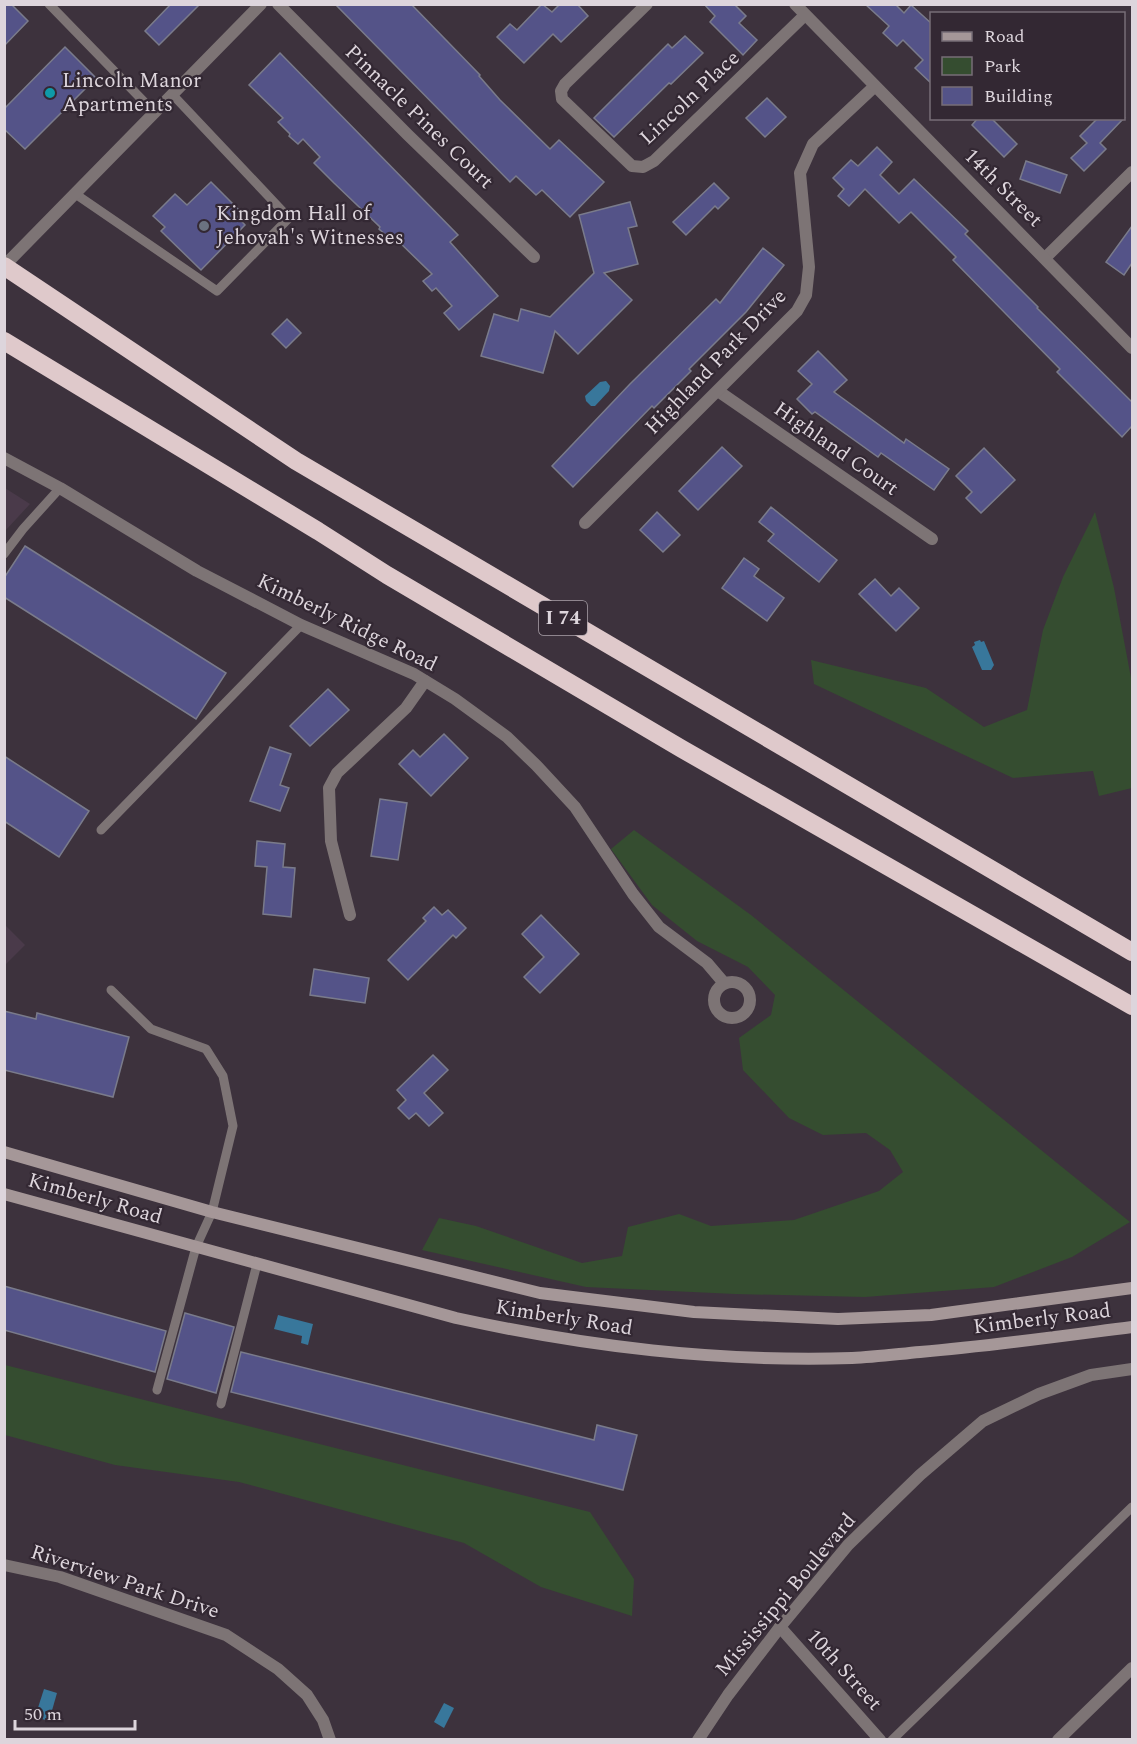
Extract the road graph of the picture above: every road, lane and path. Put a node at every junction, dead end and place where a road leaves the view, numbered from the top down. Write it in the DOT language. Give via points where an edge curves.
graph roads {
  1 [pos="49,4"];
  2 [pos="261,4"];
  3 [pos="278,4"];
  4 [pos="647,4"];
  5 [pos="795,4"];
  6 [pos="805,15"];
  7 [pos="875,86"];
  8 [pos="172,94"];
  9 [pos="154,112"];
  10 [pos="1132,172"];
  11 [pos="74,193"];
  12 [pos="534,256"];
  13 [pos="1045,258"];
  14 [pos="4,266"];
  15 [pos="4,339"];
  16 [pos="1132,348"];
  17 [pos="718,392"];
  18 [pos="4,458"];
  19 [pos="60,488"];
  20 [pos="585,524"];
  21 [pos="932,539"];
  22 [pos="4,554"];
  23 [pos="302,625"];
  24 [pos="425,681"];
  25 [pos="101,830"];
  26 [pos="350,915"];
  27 [pos="1132,952"];
  28 [pos="724,983"];
  29 [pos="111,990"];
  30 [pos="1132,1006"];
  31 [pos="4,1152"];
  32 [pos="4,1194"];
  33 [pos="212,1212"];
  34 [pos="196,1247"];
  35 [pos="257,1264"];
  36 [pos="1132,1288"];
  37 [pos="1132,1328"];
  38 [pos="1132,1370"];
  39 [pos="157,1390"];
  40 [pos="221,1404"];
  41 [pos="1132,1507"];
  42 [pos="4,1565"];
  43 [pos="780,1627"];
  44 [pos="1132,1668"];
  45 [pos="330,1740"];
  46 [pos="698,1740"];
  47 [pos="880,1740"];
  48 [pos="892,1740"];
  49 [pos="1058,1740"];
  1 -- 9 [label="lane"];
  2 -- 8 [label="street"];
  3 -- 12 [label="street, Pinnacle Pines Court"];
  4 -- 6 [label="street, Lincoln Place" via="561,91 562,99 632,166 654,161"];
  5 -- 6 [label="street, 14th Street"];
  6 -- 7 [label="street, 14th Street"];
  7 -- 13 [label="street, 14th Street"];
  7 -- 17 [label="street, Highland Park Drive" via="813,144 800,172 809,267 806,295 797,311"];
  8 -- 9 [label="street"];
  8 -- 11 [label="lane" via="289,218 217,291"];
  9 -- 11 [label="street"];
  10 -- 13 [label="street"];
  11 -- 14 [label="street"];
  13 -- 16 [label="street, 14th Street"];
  14 -- 27 [label="highway, I 74" via="306,467"];
  15 -- 30 [label="highway, I 74" via="387,575"];
  17 -- 20 [label="street, Highland Park Drive"];
  17 -- 21 [label="street, Highland Court"];
  18 -- 19 [label="street, Kimberly Ridge Road"];
  19 -- 22 [label="lane"];
  19 -- 23 [label="street, Kimberly Ridge Road" via="197,571"];
  23 -- 24 [label="street, Kimberly Ridge Road"];
  23 -- 25 [label="lane"];
  24 -- 26 [label="street" via="406,708 337,773 329,788 331,841"];
  24 -- 28 [label="street, Kimberly Ridge Road" via="507,737 536,765 574,807 659,927 707,963"];
  29 -- 33 [label="lane" via="151,1029 206,1049 223,1076 232,1126"];
  31 -- 33 [label="main road, Kimberly Road"];
  32 -- 34 [label="main road, Kimberly Road"];
  33 -- 34 [label="lane"];
  33 -- 36 [label="main road, Kimberly Road" via="540,1293 694,1312 838,1319 931,1315"];
  34 -- 35 [label="main road, Kimberly Road"];
  34 -- 39 [label="lane"];
  35 -- 37 [label="main road, Kimberly Road" via="530,1334 708,1356 854,1358"];
  35 -- 40 [label="lane"];
  38 -- 43 [label="street, Mississippi Boulevard" via="1091,1375 983,1421 848,1545"];
  41 -- 48 [label="lane"];
  42 -- 45 [label="street, Riverview Park Drive" via="60,1577 226,1635 278,1669 307,1695"];
  43 -- 46 [label="street, Mississippi Boulevard"];
  43 -- 47 [label="street, 10th Street"];
  44 -- 49 [label="street"];
}
